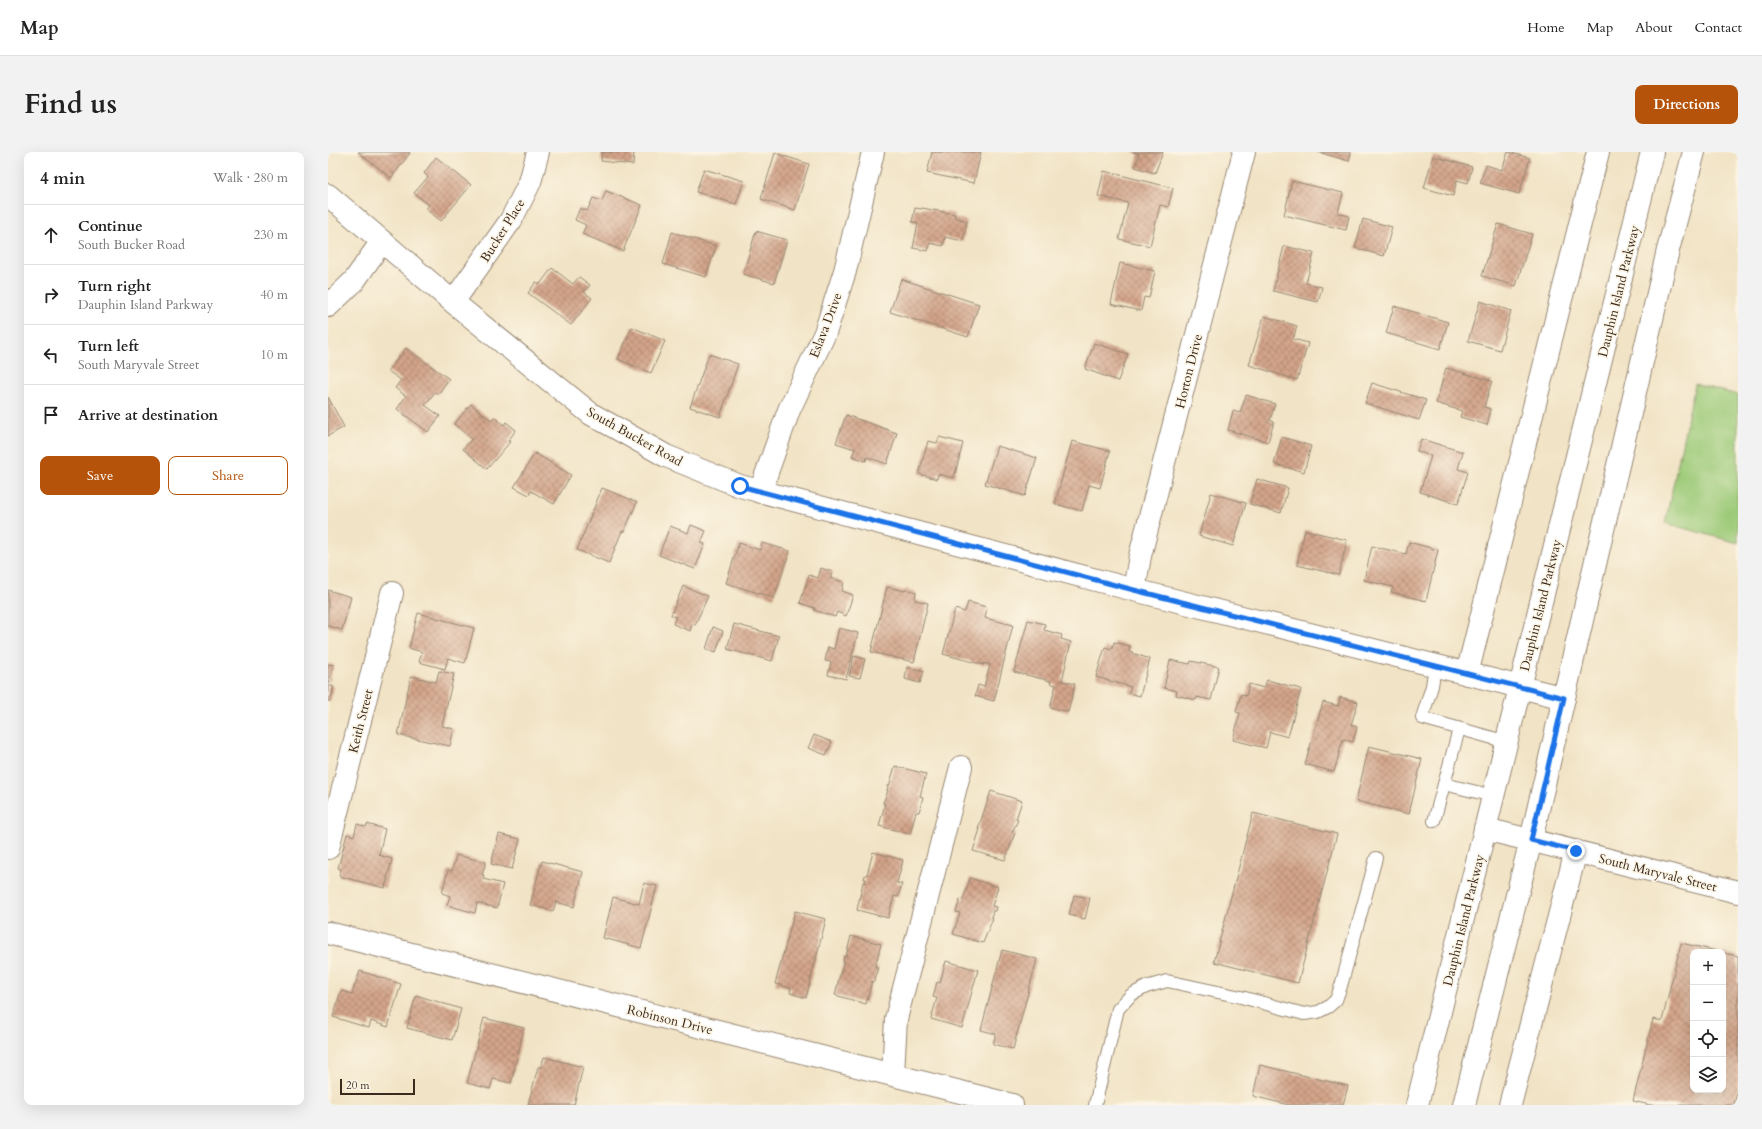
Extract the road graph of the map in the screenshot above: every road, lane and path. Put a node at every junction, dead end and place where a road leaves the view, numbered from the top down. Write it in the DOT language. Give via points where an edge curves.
graph roads {
  1 [pos="538,152"];
  2 [pos="873,152"];
  3 [pos="1244,152"];
  4 [pos="1598,152"];
  5 [pos="1652,152"];
  6 [pos="1694,152"];
  7 [pos="328,195"];
  8 [pos="382,241"];
  9 [pos="453,302"];
  10 [pos="328,306"];
  11 [pos="760,492"];
  12 [pos="1134,590"];
  13 [pos="392,593"];
  14 [pos="1435,666"];
  15 [pos="1467,674"];
  16 [pos="1520,688"];
  17 [pos="1564,698"];
  18 [pos="1459,729"];
  19 [pos="1507,742"];
  20 [pos="961,767"];
  21 [pos="1444,784"];
  22 [pos="1493,796"];
  23 [pos="1434,821"];
  24 [pos="1485,829"];
  25 [pos="1531,840"];
  26 [pos="328,848"];
  27 [pos="1576,851"];
  28 [pos="1376,858"];
  29 [pos="1738,892"];
  30 [pos="328,933"];
  31 [pos="893,1074"];
  32 [pos="1012,1105"];
  33 [pos="1095,1105"];
  34 [pos="1417,1105"];
  35 [pos="1464,1105"];
  36 [pos="1510,1105"];
  1 -- 9 [label="street, Bucker Place" via="530,182 511,220"];
  2 -- 11 [label="street, Eslava Drive" via="845,271 825,333 789,410"];
  3 -- 12 [label="street, Horton Drive" via="1142,548"];
  4 -- 15 [label="street"];
  5 -- 16 [label="street, Dauphin Island Parkway"];
  6 -- 17 [label="street" via="1668,250"];
  7 -- 8 [label="street, South Bucker Road"];
  8 -- 9 [label="street, South Bucker Road"];
  8 -- 10 [label="street" via="354,281"];
  9 -- 11 [label="street, South Bucker Road" via="591,414 666,456"];
  11 -- 12 [label="street, South Bucker Road"];
  12 -- 14 [label="street, South Bucker Road"];
  13 -- 26 [label="street, Keith Street"];
  14 -- 15 [label="street, South Bucker Road"];
  14 -- 18 [label="lane" via="1422,718"];
  15 -- 16 [label="street, South Bucker Road"];
  16 -- 17 [label="street, South Bucker Road"];
  16 -- 19 [label="street, Dauphin Island Parkway"];
  17 -- 25 [label="street"];
  18 -- 19 [label="lane"];
  18 -- 21 [label="lane"];
  19 -- 22 [label="street, Dauphin Island Parkway"];
  20 -- 31 [label="street" via="896,1019"];
  21 -- 22 [label="lane"];
  21 -- 23 [label="lane"];
  22 -- 24 [label="street, Dauphin Island Parkway"];
  24 -- 25 [label="street, South Maryvale Street"];
  24 -- 34 [label="street, Dauphin Island Parkway"];
  25 -- 27 [label="street, South Maryvale Street"];
  25 -- 35 [label="street"];
  27 -- 29 [label="street, South Maryvale Street"];
  27 -- 36 [label="street"];
  28 -- 33 [label="lane" via="1336,1000 1318,1012 1304,1014 1167,981 1146,988 1131,995 1118,1009"];
  30 -- 31 [label="street, Robinson Drive"];
  31 -- 32 [label="street, Robinson Drive"];
}
